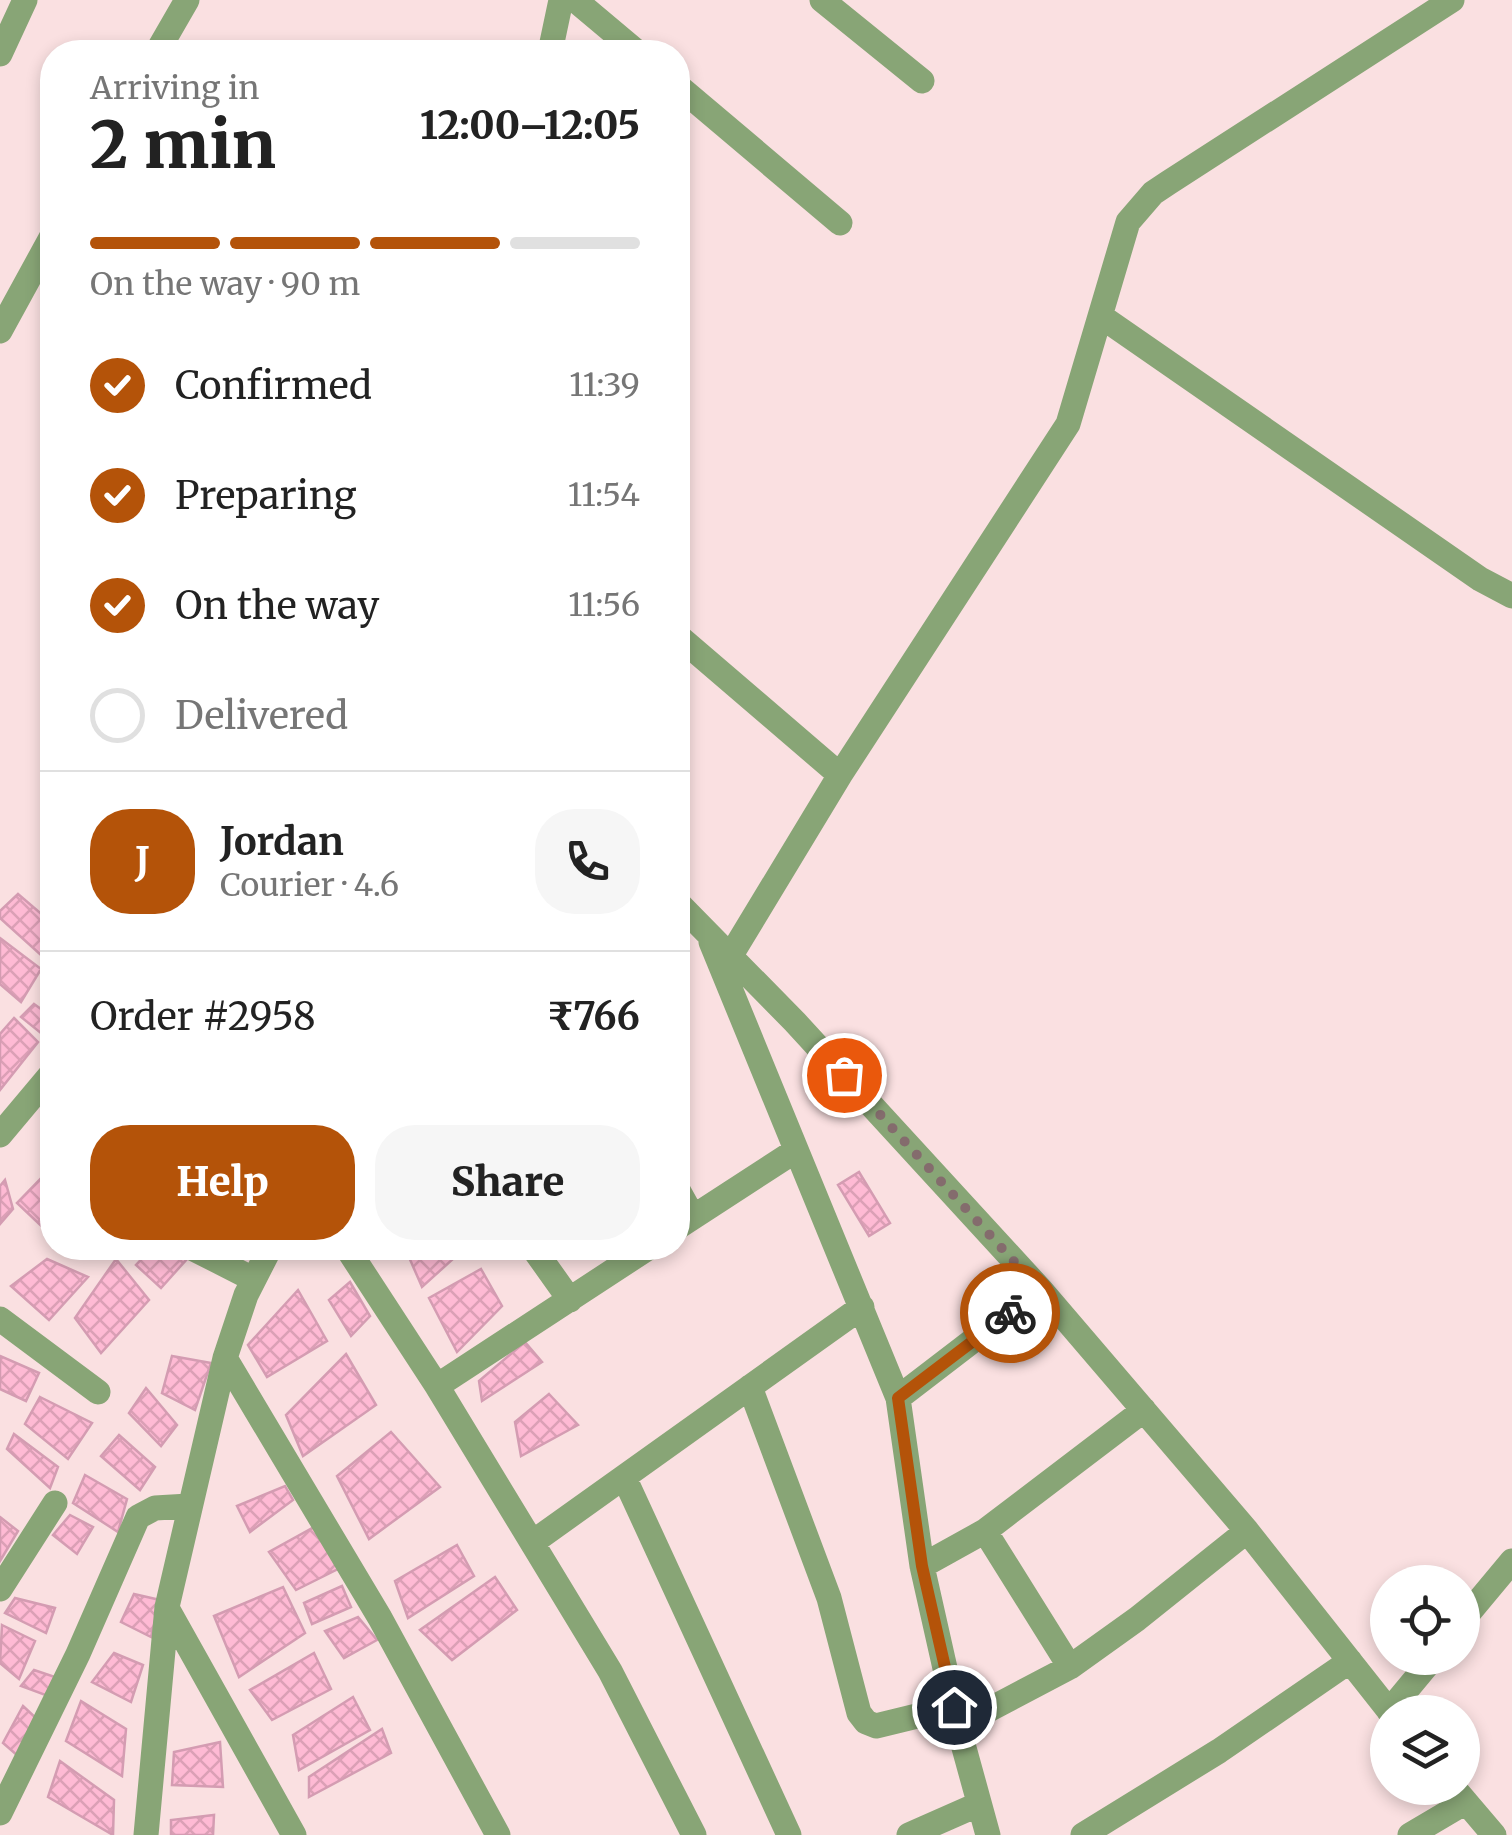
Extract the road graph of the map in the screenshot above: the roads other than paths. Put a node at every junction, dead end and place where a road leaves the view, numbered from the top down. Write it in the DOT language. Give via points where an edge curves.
graph roads {
  1 [pos="25,0"];
  2 [pos="187,0"];
  3 [pos="561,0"];
  4 [pos="575,0"];
  5 [pos="822,0"];
  6 [pos="1452,0"];
  7 [pos="164,40"];
  8 [pos="553,40"];
  9 [pos="623,40"];
  10 [pos="0,54"];
  11 [pos="922,81"];
  12 [pos="690,96"];
  13 [pos="840,223"];
  14 [pos="40,258"];
  15 [pos="1102,317"];
  16 [pos="0,331"];
  17 [pos="1512,596"];
  18 [pos="690,646"];
  19 [pos="840,775"];
  20 [pos="690,916"];
  21 [pos="707,932"];
  22 [pos="731,954"];
  23 [pos="40,1087"];
  24 [pos="0,1135"];
  25 [pos="794,1152"];
  26 [pos="690,1219"];
  27 [pos="216,1260"];
  28 [pos="264,1260"];
  29 [pos="355,1260"];
  30 [pos="542,1260"];
  31 [pos="630,1260"];
  32 [pos="254,1279"];
  33 [pos="1040,1290"];
  34 [pos="570,1300"];
  35 [pos="862,1307"];
  36 [pos="0,1319"];
  37 [pos="225,1358"];
  38 [pos="437,1386"];
  39 [pos="750,1387"];
  40 [pos="98,1392"];
  41 [pos="898,1398"];
  42 [pos="1144,1410"];
  43 [pos="624,1477"];
  44 [pos="54,1503"];
  45 [pos="189,1506"];
  46 [pos="985,1531"];
  47 [pos="1247,1531"];
  48 [pos="533,1542"];
  49 [pos="1512,1561"];
  50 [pos="922,1566"];
  51 [pos="0,1588"];
  52 [pos="1480,1599"];
  53 [pos="167,1608"];
  54 [pos="1350,1661"];
  55 [pos="1070,1667"];
  56 [pos="1419,1675"];
  57 [pos="1377,1695"];
  58 [pos="1404,1695"];
  59 [pos="956,1717"];
  60 [pos="977,1805"];
  61 [pos="1447,1805"];
  62 [pos="1469,1805"];
  63 [pos="0,1812"];
  64 [pos="146,1835"];
  65 [pos="294,1835"];
  66 [pos="498,1835"];
  67 [pos="694,1835"];
  68 [pos="789,1835"];
  69 [pos="909,1835"];
  70 [pos="988,1835"];
  71 [pos="1082,1835"];
  72 [pos="1410,1835"];
  73 [pos="1494,1835"];
  1 -- 10 [label="street"];
  2 -- 7 [label="street"];
  3 -- 8 [label="street"];
  4 -- 9 [label="street"];
  5 -- 11 [label="street"];
  6 -- 15 [label="street" via="1153,192 1128,222"];
  12 -- 13 [label="street"];
  14 -- 16 [label="street"];
  15 -- 17 [label="street"];
  15 -- 19 [label="street" via="1068,424"];
  18 -- 19 [label="street"];
  19 -- 22 [label="street"];
  20 -- 21 [label="street"];
  21 -- 22 [label="street"];
  21 -- 25 [label="street"];
  22 -- 33 [label="street"];
  23 -- 24 [label="street"];
  25 -- 26 [label="street"];
  25 -- 35 [label="street"];
  27 -- 32 [label="street"];
  28 -- 32 [label="street"];
  29 -- 38 [label="street"];
  30 -- 34 [label="street"];
  31 -- 34 [label="street"];
  32 -- 37 [label="street"];
  33 -- 41 [label="street"];
  33 -- 42 [label="street"];
  34 -- 38 [label="street"];
  35 -- 39 [label="street"];
  35 -- 41 [label="street"];
  36 -- 40 [label="street"];
  37 -- 45 [label="street"];
  37 -- 66 [label="street" via="380,1618"];
  38 -- 48 [label="street"];
  39 -- 43 [label="street"];
  39 -- 59 [label="street" via="830,1598 859,1713 876,1726"];
  41 -- 50 [label="street"];
  42 -- 46 [label="street"];
  42 -- 47 [label="street"];
  43 -- 48 [label="street"];
  43 -- 68 [label="street"];
  44 -- 51 [label="street"];
  45 -- 53 [label="street"];
  45 -- 63 [label="street" via="156,1508 138,1517"];
  46 -- 50 [label="street"];
  46 -- 55 [label="street"];
  47 -- 54 [label="street"];
  47 -- 55 [label="street"];
  48 -- 67 [label="street" via="610,1671"];
  49 -- 52 [label="street"];
  50 -- 59 [label="street"];
  53 -- 64 [label="street"];
  53 -- 65 [label="street"];
  54 -- 57 [label="street"];
  54 -- 71 [label="street"];
  55 -- 59 [label="street"];
  56 -- 58 [label="street"];
  59 -- 60 [label="street"];
  60 -- 69 [label="street"];
  60 -- 70 [label="street"];
  61 -- 72 [label="street"];
  62 -- 73 [label="street"];
}
